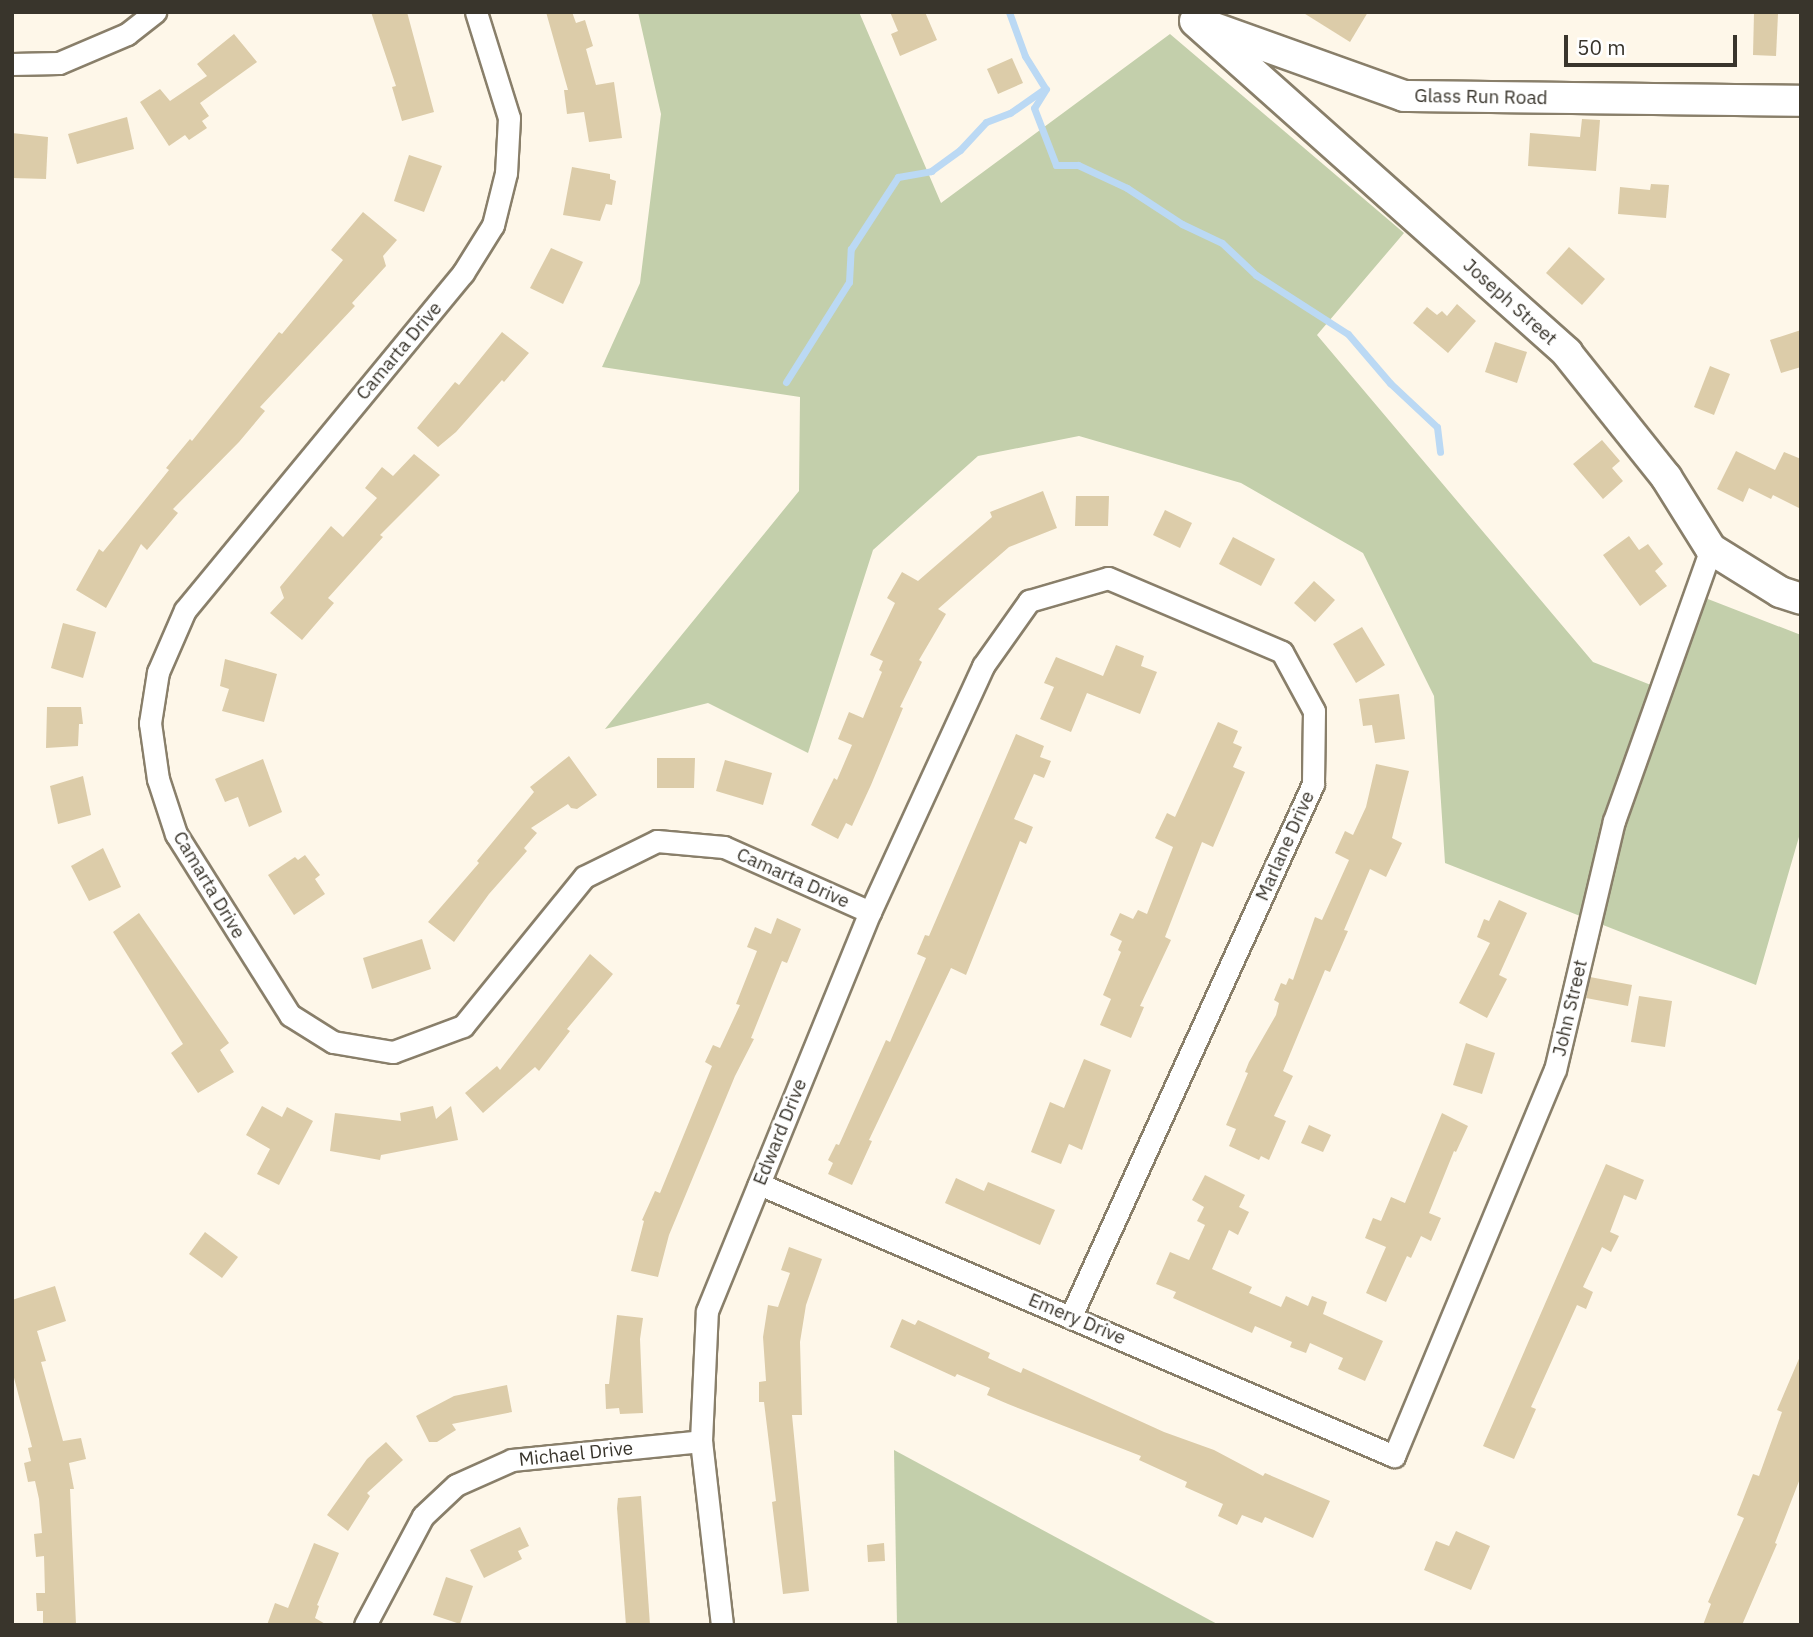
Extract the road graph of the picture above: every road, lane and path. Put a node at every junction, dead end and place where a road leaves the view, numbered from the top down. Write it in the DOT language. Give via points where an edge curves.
graph roads {
  1 [pos="155,12"];
  2 [pos="476,12"];
  3 [pos="1187,15"];
  4 [pos="12,64"];
  5 [pos="1801,101"];
  6 [pos="1711,549"];
  7 [pos="1801,599"];
  8 [pos="984,666"];
  9 [pos="870,912"];
  10 [pos="760,1184"];
  11 [pos="1071,1316"];
  12 [pos="701,1441"];
  13 [pos="1394,1456"];
  14 [pos="365,1625"];
  15 [pos="722,1625"];
  1 -- 4 [label="street" via="127,34 59,64"];
  2 -- 9 [label="street, Camarta Drive" via="509,118 506,173 494,225 463,273 185,610 158,672 150,723 158,779 176,834 290,1015 333,1042 393,1052 463,1026 584,877 657,841 724,847"];
  3 -- 5 [label="street, Glass Run Road" via="1404,96"];
  3 -- 6 [label="street, Joseph Street" via="1567,353 1665,477"];
  6 -- 7 [label="street, Joseph Street" via="1780,592"];
  6 -- 13 [label="street, John Street" via="1615,821 1555,1070"];
  8 -- 9 [label="street, Edward Drive"];
  8 -- 11 [label="street, Marlane Drive" via="1029,601 1108,578 1282,652 1314,711 1313,784"];
  9 -- 10 [label="street, Edward Drive"];
  10 -- 11 [label="street, Emery Drive"];
  10 -- 12 [label="street, Edward Drive" via="707,1311"];
  11 -- 13 [label="street, Emery Drive"];
  12 -- 14 [label="street, Michael Drive" via="512,1460 456,1485 423,1516"];
  12 -- 15 [label="street, Edward Drive"];
}
